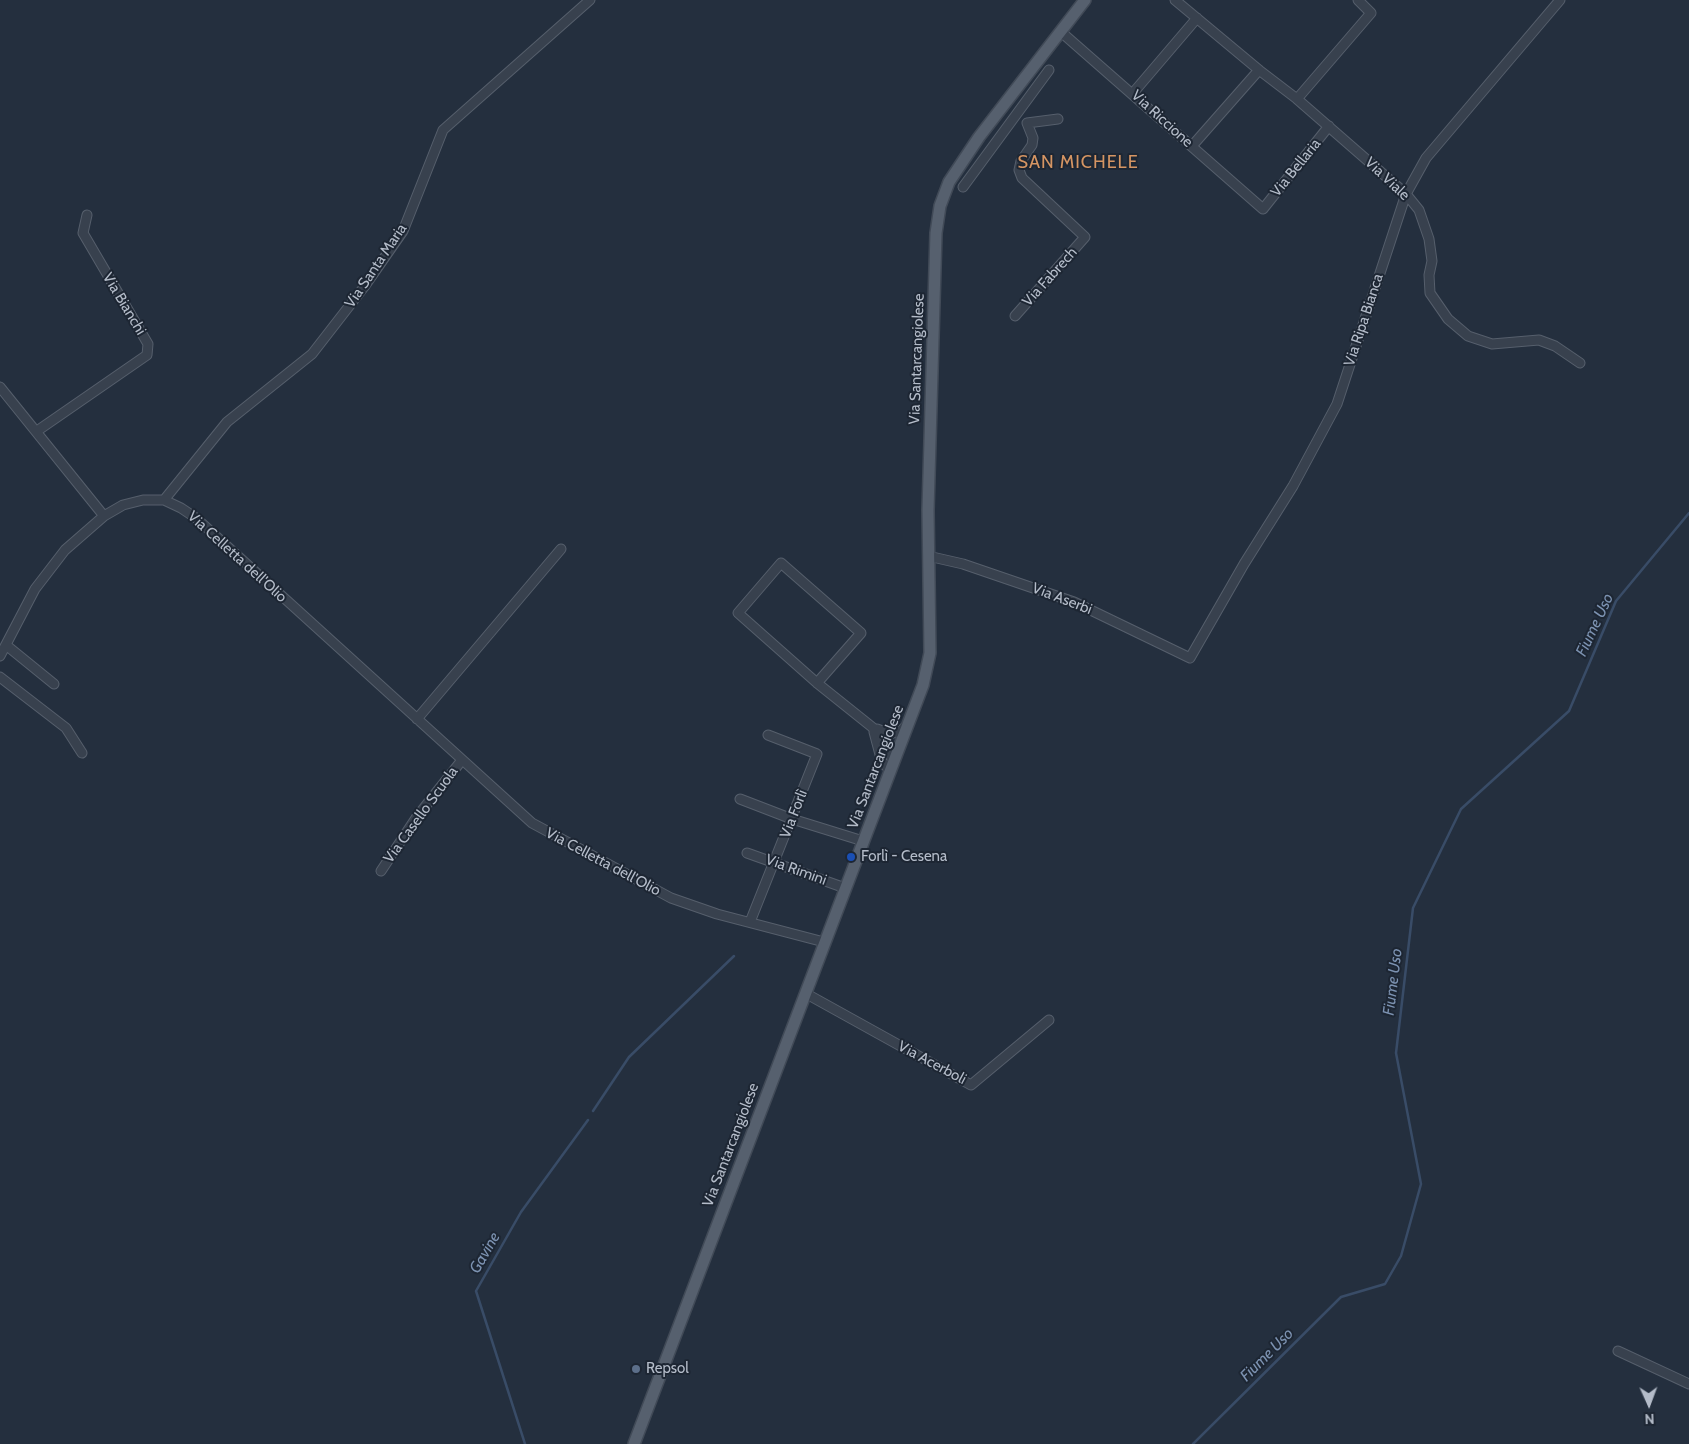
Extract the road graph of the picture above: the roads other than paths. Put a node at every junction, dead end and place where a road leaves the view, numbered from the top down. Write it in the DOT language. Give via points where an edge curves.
graph roads {
  1 [pos="590,0"];
  2 [pos="1085,0"];
  3 [pos="1175,0"];
  4 [pos="1358,0"];
  5 [pos="1560,0"];
  6 [pos="1197,18"];
  7 [pos="1060,31"];
  8 [pos="1049,70"];
  9 [pos="1259,70"];
  10 [pos="1133,93"];
  11 [pos="1297,99"];
  12 [pos="1000,109"];
  13 [pos="1014,118"];
  14 [pos="1058,119"];
  15 [pos="1027,123"];
  16 [pos="1329,126"];
  17 [pos="1192,146"];
  18 [pos="963,187"];
  19 [pos="1406,194"];
  20 [pos="1263,209"];
  21 [pos="87,215"];
  22 [pos="1015,316"];
  23 [pos="1580,363"];
  24 [pos="0,388"];
  25 [pos="37,431"];
  26 [pos="164,500"];
  27 [pos="104,516"];
  28 [pos="561,549"];
  29 [pos="928,556"];
  30 [pos="6,645"];
  31 [pos="0,656"];
  32 [pos="1190,658"];
  33 [pos="0,677"];
  34 [pos="817,683"];
  35 [pos="54,684"];
  36 [pos="417,719"];
  37 [pos="910,723"];
  38 [pos="872,727"];
  39 [pos="768,735"];
  40 [pos="82,753"];
  41 [pos="462,760"];
  42 [pos="892,765"];
  43 [pos="740,799"];
  44 [pos="792,819"];
  45 [pos="863,841"];
  46 [pos="747,853"];
  47 [pos="775,863"];
  48 [pos="381,871"];
  49 [pos="845,888"];
  50 [pos="750,922"];
  51 [pos="824,942"];
  52 [pos="805,993"];
  53 [pos="1049,1020"];
  54 [pos="1618,1351"];
  55 [pos="1689,1384"];
  56 [pos="634,1444"];
  1 -- 26 [label="street, Via Santa Maria" via="443,130 403,231 364,287 312,354 227,422"];
  2 -- 7 [label="main road, Via Santarcangiolese"];
  3 -- 6 [label="street, Via Viale"];
  4 -- 11 [label="street" via="1371,13"];
  5 -- 19 [label="street, Via Ripa Bianca" via="1426,158"];
  6 -- 9 [label="street, Via Viale"];
  6 -- 10 [label="street"];
  7 -- 10 [label="street, Via Riccione"];
  7 -- 12 [label="main road, Via Santarcangiolese"];
  8 -- 13 [label="street"];
  9 -- 11 [label="street, Via Viale"];
  9 -- 17 [label="street"];
  10 -- 17 [label="street, Via Riccione"];
  11 -- 16 [label="street, Via Viale"];
  12 -- 13 [label="street"];
  12 -- 29 [label="main road, Via Santarcangiolese" via="949,182 940,206 936,242"];
  13 -- 15 [label="street"];
  13 -- 18 [label="street"];
  14 -- 15 [label="street"];
  15 -- 22 [label="street, Via Fabrech" via="1033,138 1021,161 1019,170 1022,178 1085,237"];
  16 -- 19 [label="street, Via Viale"];
  16 -- 20 [label="street, Via Bellaria"];
  17 -- 20 [label="street, Via Riccione"];
  19 -- 23 [label="street, Via Viale" via="1419,210 1429,239 1432,261 1430,293 1448,319 1468,336 1492,344 1539,340 1555,346"];
  19 -- 32 [label="street, Via Ripa Bianca" via="1337,404 1293,486"];
  21 -- 25 [label="street, Via Bianchi" via="83,233 148,344 147,354"];
  24 -- 25 [label="street"];
  25 -- 27 [label="street"];
  26 -- 27 [label="street" via="133,502"];
  26 -- 36 [label="street, Via Celletta dell'Olio" via="196,518"];
  27 -- 30 [label="street" via="65,550 49,569"];
  28 -- 36 [label="street"];
  29 -- 32 [label="street, Via Aserbi" via="963,564 1074,602"];
  29 -- 37 [label="main road, Via Santarcangiolese" via="930,653"];
  30 -- 31 [label="street"];
  30 -- 35 [label="street"];
  33 -- 40 [label="street" via="66,728"];
  34 -- 34 [label="street" via="738,613 781,563 862,633"];
  34 -- 38 [label="street"];
  36 -- 41 [label="street, Via Celletta dell'Olio"];
  37 -- 38 [label="street" via="890,734"];
  37 -- 42 [label="main road, Via Santarcangiolese"];
  38 -- 42 [label="street" via="880,735"];
  39 -- 44 [label="street, Via Forlì" via="817,754"];
  41 -- 48 [label="street, Via Casello Scuola" via="416,818"];
  41 -- 50 [label="street, Via Celletta dell'Olio" via="532,823 552,836 670,898"];
  42 -- 45 [label="main road, Via Santarcangiolese"];
  43 -- 44 [label="street"];
  44 -- 45 [label="street"];
  44 -- 47 [label="street, Via Forlì"];
  45 -- 49 [label="main road, Via Santarcangiolese"];
  46 -- 47 [label="street, Via Rimini"];
  47 -- 49 [label="street, Via Rimini"];
  47 -- 50 [label="street, Via Forlì"];
  49 -- 51 [label="main road, Via Santarcangiolese"];
  50 -- 51 [label="street, Via Celletta dell'Olio"];
  51 -- 52 [label="main road, Via Santarcangiolese"];
  52 -- 53 [label="street, Via Acerboli" via="971,1085"];
  52 -- 56 [label="main road, Via Santarcangiolese"];
  54 -- 55 [label="street"];
}
